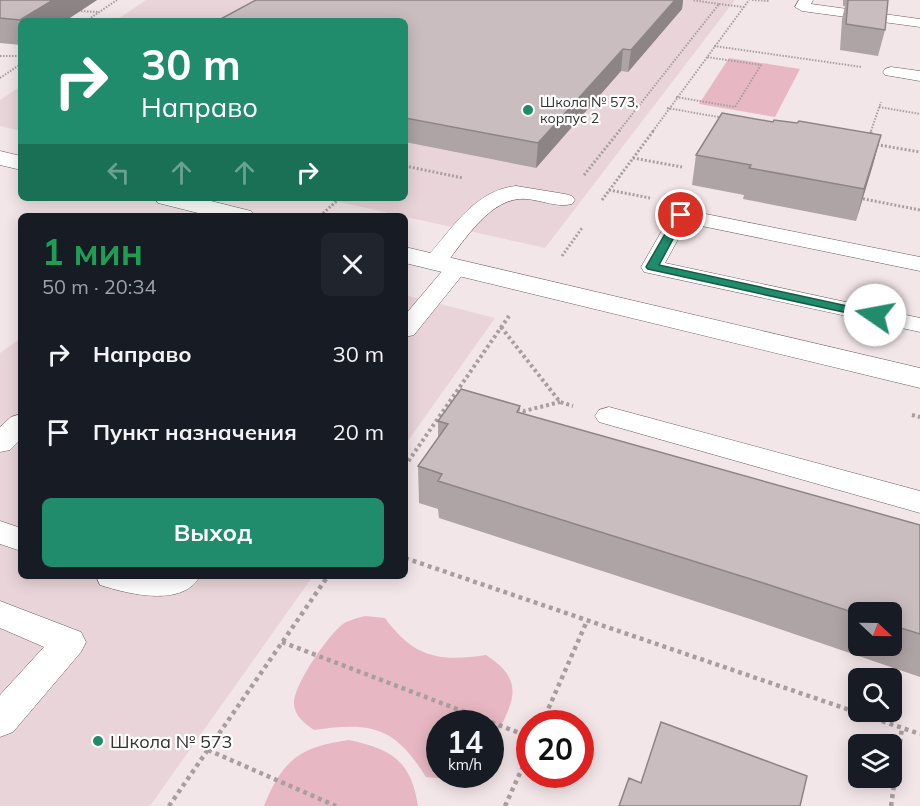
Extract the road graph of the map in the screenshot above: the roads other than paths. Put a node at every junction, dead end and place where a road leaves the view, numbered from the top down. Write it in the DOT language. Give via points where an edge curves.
graph roads {
  1 [pos="806,0"];
  2 [pos="920,22"];
  3 [pos="891,72"];
  4 [pos="920,76"];
  5 [pos="0,158"];
  6 [pos="18,162"];
  7 [pos="565,200"];
  8 [pos="180,201"];
  9 [pos="230,213"];
  10 [pos="408,256"];
  11 [pos="920,264"];
  12 [pos="446,265"];
  13 [pos="408,325"];
  14 [pos="920,325"];
  15 [pos="920,378"];
  16 [pos="609,416"];
  17 [pos="18,426"];
  18 [pos="0,443"];
  19 [pos="920,502"];
  20 [pos="0,532"];
  21 [pos="18,539"];
  22 [pos="121,579"];
  23 [pos="175,579"];
  24 [pos="0,614"];
  25 [pos="0,721"];
  1 -- 2 [label="lane" via="802,7"];
  3 -- 4 [label="lane"];
  5 -- 6 [label="street"];
  7 -- 12 [label="lane" via="535,193 509,193 490,201"];
  8 -- 9 [label="street"];
  10 -- 12 [label="street"];
  11 -- 14 [label="lane" via="681,215 652,267"];
  12 -- 13 [label="lane"];
  12 -- 15 [label="street"];
  16 -- 19 [label="lane"];
  17 -- 18 [label="lane"];
  20 -- 21 [label="lane"];
  22 -- 23 [label="lane" via="161,584"];
  24 -- 25 [label="lane" via="69,642"];
}
